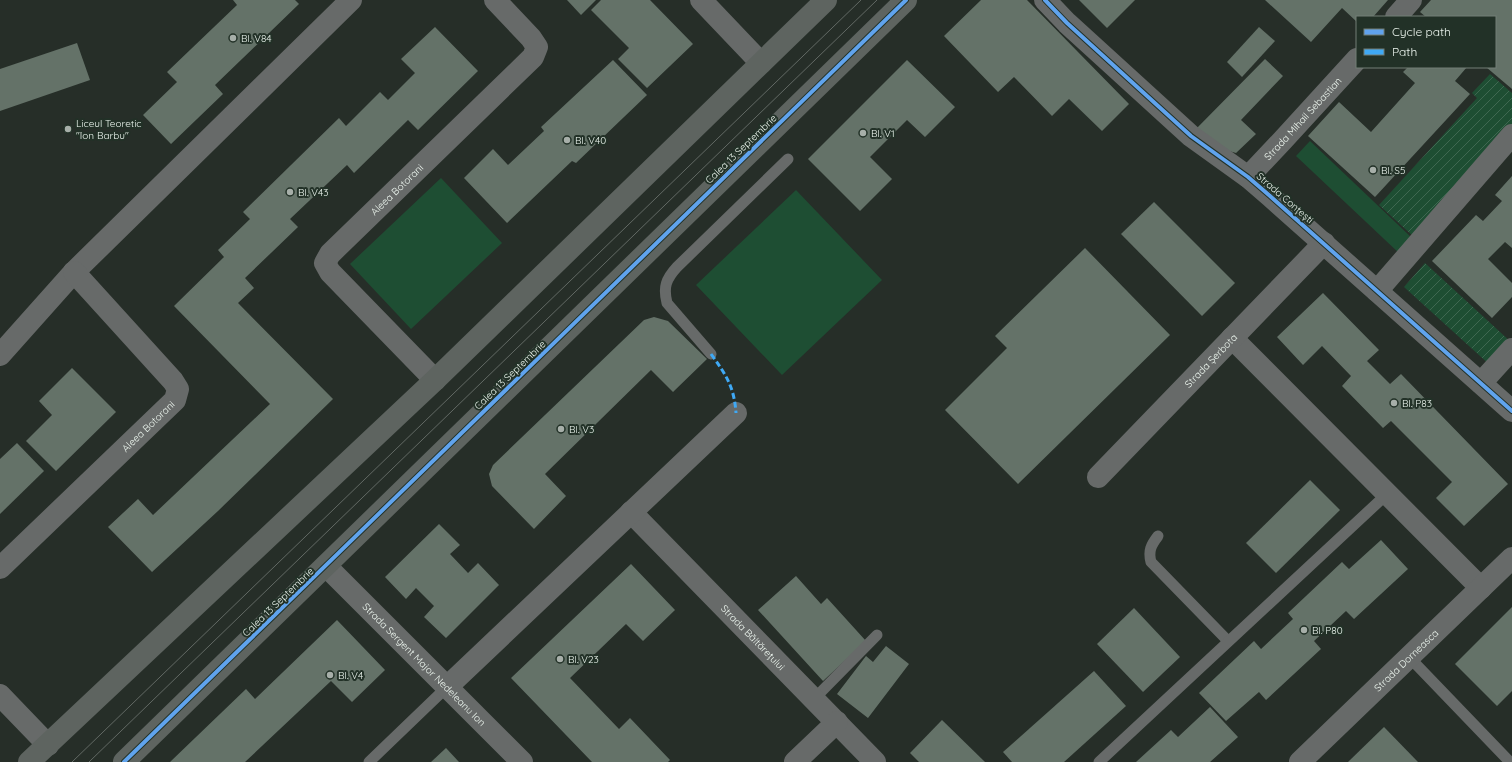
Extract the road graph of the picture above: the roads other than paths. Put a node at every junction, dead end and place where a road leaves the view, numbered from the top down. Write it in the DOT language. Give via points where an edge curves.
graph roads {
  1 [pos="495,0"];
  2 [pos="701,0"];
  3 [pos="826,0"];
  4 [pos="906,0"];
  5 [pos="1045,0"];
  6 [pos="1411,0"];
  7 [pos="344,2"];
  8 [pos="1397,16"];
  9 [pos="1356,60"];
  10 [pos="761,63"];
  11 [pos="1512,136"];
  12 [pos="788,159"];
  13 [pos="1248,176"];
  14 [pos="1324,244"];
  15 [pos="74,272"];
  16 [pos="1377,291"];
  17 [pos="1232,338"];
  18 [pos="1512,349"];
  19 [pos="711,354"];
  20 [pos="0,355"];
  21 [pos="435,380"];
  22 [pos="1481,383"];
  23 [pos="1512,411"];
  24 [pos="736,413"];
  25 [pos="1098,477"];
  26 [pos="1387,494"];
  27 [pos="632,512"];
  28 [pos="1158,536"];
  29 [pos="1512,558"];
  30 [pos="326,566"];
  31 [pos="0,568"];
  32 [pos="1481,588"];
  33 [pos="877,635"];
  34 [pos="1228,641"];
  35 [pos="1410,657"];
  36 [pos="447,687"];
  37 [pos="0,695"];
  38 [pos="814,699"];
  39 [pos="837,722"];
  40 [pos="48,745"];
  41 [pos="29,762"];
  42 [pos="124,762"];
  43 [pos="369,762"];
  44 [pos="522,762"];
  45 [pos="795,762"];
  46 [pos="875,762"];
  47 [pos="1099,762"];
  48 [pos="1300,762"];
  49 [pos="1510,762"];
  1 -- 21 [label="street, Aleea Botorani" via="531,38 536,47 533,57 330,254 325,263 330,272"];
  2 -- 10 [label="street"];
  3 -- 10 [label="main road"];
  4 -- 30 [label="main road, Calea 13 Septembrie"];
  5 -- 13 [label="street, Strada Conțești" via="1190,136"];
  6 -- 8 [label="street"];
  7 -- 15 [label="street"];
  9 -- 13 [label="street, Strada Mihail Sebastian"];
  10 -- 21 [label="main road"];
  11 -- 16 [label="street"];
  12 -- 19 [label="lane" via="677,267 667,281 664,292 667,303"];
  13 -- 14 [label="street, Strada Conțești"];
  14 -- 16 [label="street, Strada Conțești"];
  14 -- 17 [label="street, Strada Șerbota"];
  15 -- 20 [label="street"];
  15 -- 31 [label="street, Aleea Botorani" via="178,389 175,400"];
  16 -- 22 [label="street, Strada Conțești"];
  17 -- 25 [label="street, Strada Șerbota"];
  17 -- 26 [label="street"];
  18 -- 22 [label="street"];
  21 -- 40 [label="main road"];
  22 -- 23 [label="street, Strada Conțești"];
  24 -- 27 [label="street"];
  26 -- 32 [label="street"];
  26 -- 34 [label="lane"];
  27 -- 36 [label="street"];
  27 -- 38 [label="street, Strada Băltărețului"];
  28 -- 34 [label="lane" via="1150,548 1152,562"];
  29 -- 32 [label="street, Strada Dorneasca"];
  30 -- 36 [label="street, Strada Sergent Major Nedeleanu Ion"];
  30 -- 42 [label="main road, Calea 13 Septembrie"];
  32 -- 35 [label="street, Strada Dorneasca"];
  33 -- 38 [label="lane"];
  34 -- 47 [label="lane"];
  35 -- 48 [label="street, Strada Dorneasca"];
  35 -- 49 [label="lane"];
  36 -- 43 [label="lane"];
  36 -- 44 [label="street, Strada Sergent Major Nedeleanu Ion"];
  37 -- 40 [label="street"];
  38 -- 39 [label="street, Strada Băltărețului"];
  39 -- 45 [label="street"];
  39 -- 46 [label="street, Strada Băltărețului"];
  40 -- 41 [label="main road"];
}
